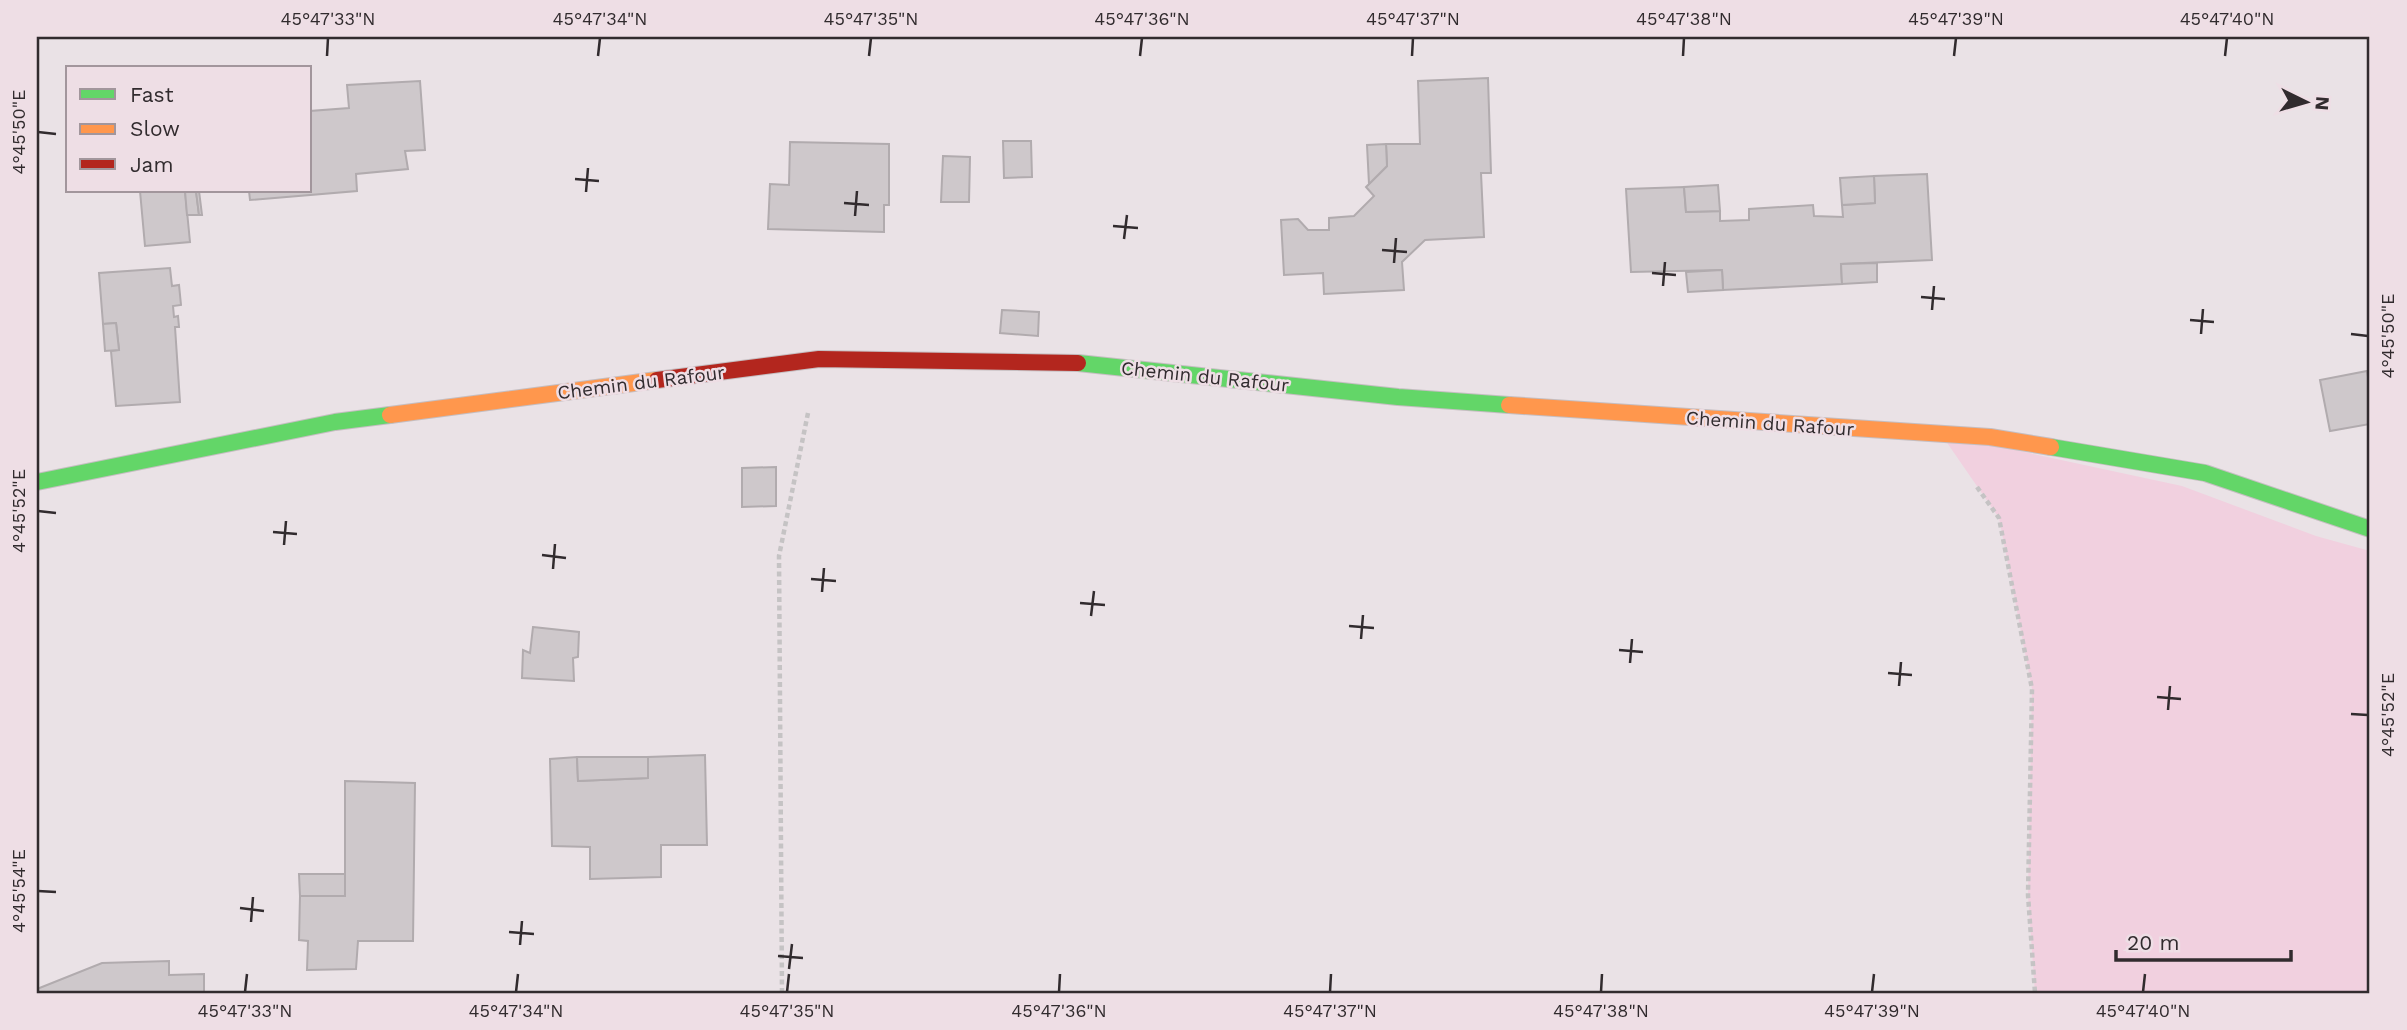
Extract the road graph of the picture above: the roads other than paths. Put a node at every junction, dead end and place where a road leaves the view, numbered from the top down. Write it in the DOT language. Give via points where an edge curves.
graph roads {
  1 [pos="37,482"];
  2 [pos="2370,529"];
  1 -- 2 [label="street, Chemin du Rafour" via="335,422 819,359 1093,363 1398,397 1990,437 2205,472"];
}
